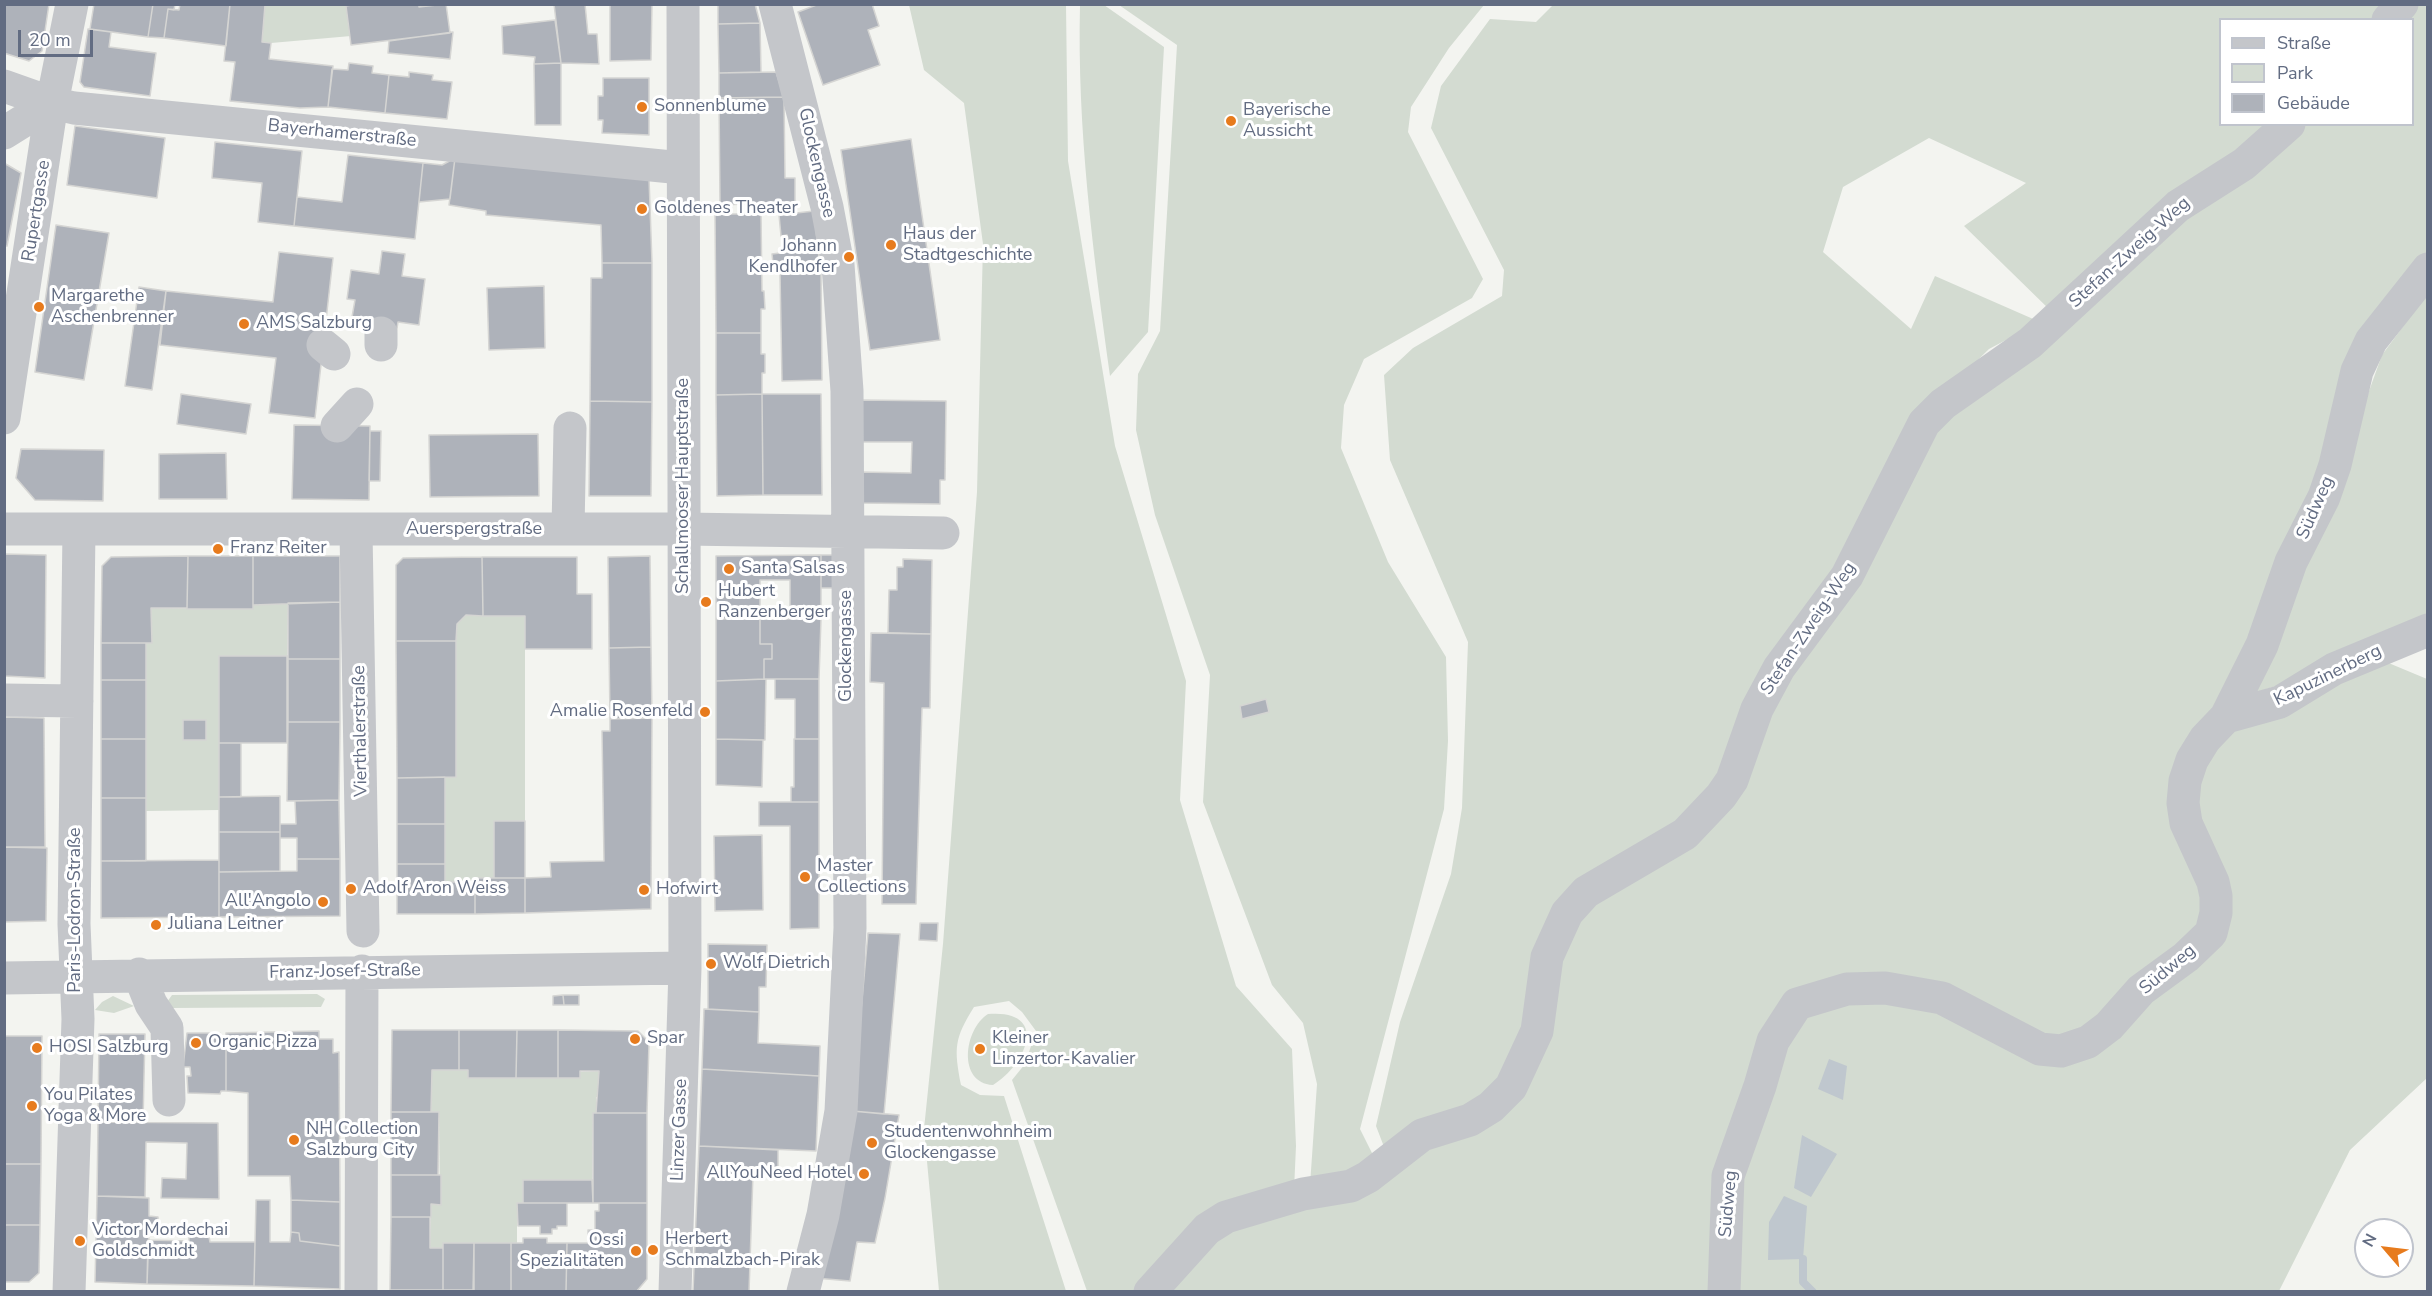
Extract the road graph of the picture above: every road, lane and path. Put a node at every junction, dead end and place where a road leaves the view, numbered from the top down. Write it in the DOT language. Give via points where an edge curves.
graph roads {
  1 [pos="72,4"];
  2 [pos="683,4"];
  3 [pos="775,4"];
  4 [pos="2402,4"];
  5 [pos="2390,18"];
  6 [pos="4,86"];
  7 [pos="52,103"];
  8 [pos="2287,126"];
  9 [pos="4,133"];
  10 [pos="682,168"];
  11 [pos="2427,269"];
  12 [pos="4,418"];
  13 [pos="570,428"];
  14 [pos="4,529"];
  15 [pos="79,529"];
  16 [pos="568,529"];
  17 [pos="685,529"];
  18 [pos="356,531"];
  19 [pos="847,531"];
  20 [pos="943,533"];
  21 [pos="2427,630"];
  22 [pos="4,700"];
  23 [pos="77,701"];
  24 [pos="2226,717"];
  25 [pos="363,931"];
  26 [pos="685,968"];
  27 [pos="362,971"];
  28 [pos="139,974"];
  29 [pos="76,975"];
  30 [pos="4,978"];
  31 [pos="169,1100"];
  32 [pos="361,1291"];
  33 [pos="69,1292"];
  34 [pos="675,1292"];
  35 [pos="803,1292"];
  36 [pos="1150,1292"];
  37 [pos="1724,1292"];
  1 -- 7 [label="street, Rupertgasse"];
  2 -- 10 [label="street, Schallmooser Hauptstraße"];
  3 -- 19 [label="street, Glockengasse" via="838,265 847,391"];
  4 -- 5 [label="street"];
  6 -- 7 [label="street, Bayerhamerstraße"];
  7 -- 9 [label="street"];
  7 -- 10 [label="street, Bayerhamerstraße"];
  7 -- 12 [label="street, Rupertgasse"];
  8 -- 36 [label="street, Stefan-Zweig-Weg" via="2244,164 2178,206 2030,343 1943,404 1924,423 1847,576 1779,668 1762,699 1732,780 1721,796 1685,834 1586,892 1567,914 1547,957 1537,1031 1511,1087 1491,1107 1470,1120 1422,1135 1351,1186 1303,1194 1226,1217 1207,1229"];
  10 -- 17 [label="street, Schallmooser Hauptstraße"];
  11 -- 24 [label="street, Südweg" via="2371,341 2357,371 2324,497 2291,562 2262,645"];
  13 -- 16 [label="street"];
  14 -- 15 [label="street, Auerspergstraße"];
  15 -- 18 [label="street, Auerspergstraße"];
  15 -- 23 [label="street, Paris-Lodron-Straße"];
  16 -- 17 [label="street, Auerspergstraße"];
  16 -- 18 [label="street, Auerspergstraße"];
  17 -- 19 [label="street, Auerspergstraße"];
  17 -- 26 [label="street, Schallmooser Hauptstraße"];
  18 -- 25 [label="street, Vierthalerstraße"];
  19 -- 20 [label="street, Auerspergstraße"];
  19 -- 35 [label="street, Glockengasse" via="850,928 841,1112 823,1215"];
  21 -- 24 [label="street, Kapuzinerberg" via="2334,669 2280,702"];
  22 -- 23 [label="street"];
  23 -- 29 [label="street, Paris-Lodron-Straße"];
  24 -- 37 [label="street, Südweg" via="2192,760 2183,803 2186,824 2214,882 2216,913 2211,933 2142,990 2109,1026 2088,1042 2061,1051 2040,1049 1942,998 1885,988 1847,989 1797,1004 1773,1041 1728,1176"];
  26 -- 27 [label="street, Franz-Josef-Straße"];
  26 -- 34 [label="street, Linzer Gasse"];
  27 -- 28 [label="street, Franz-Josef-Straße"];
  27 -- 32 [label="street"];
  28 -- 29 [label="street, Franz-Josef-Straße"];
  28 -- 31 [label="street" via="151,1004 167,1028"];
  29 -- 30 [label="street, Franz-Josef-Straße"];
  29 -- 33 [label="street, Paris-Lodron-Straße"];
}
